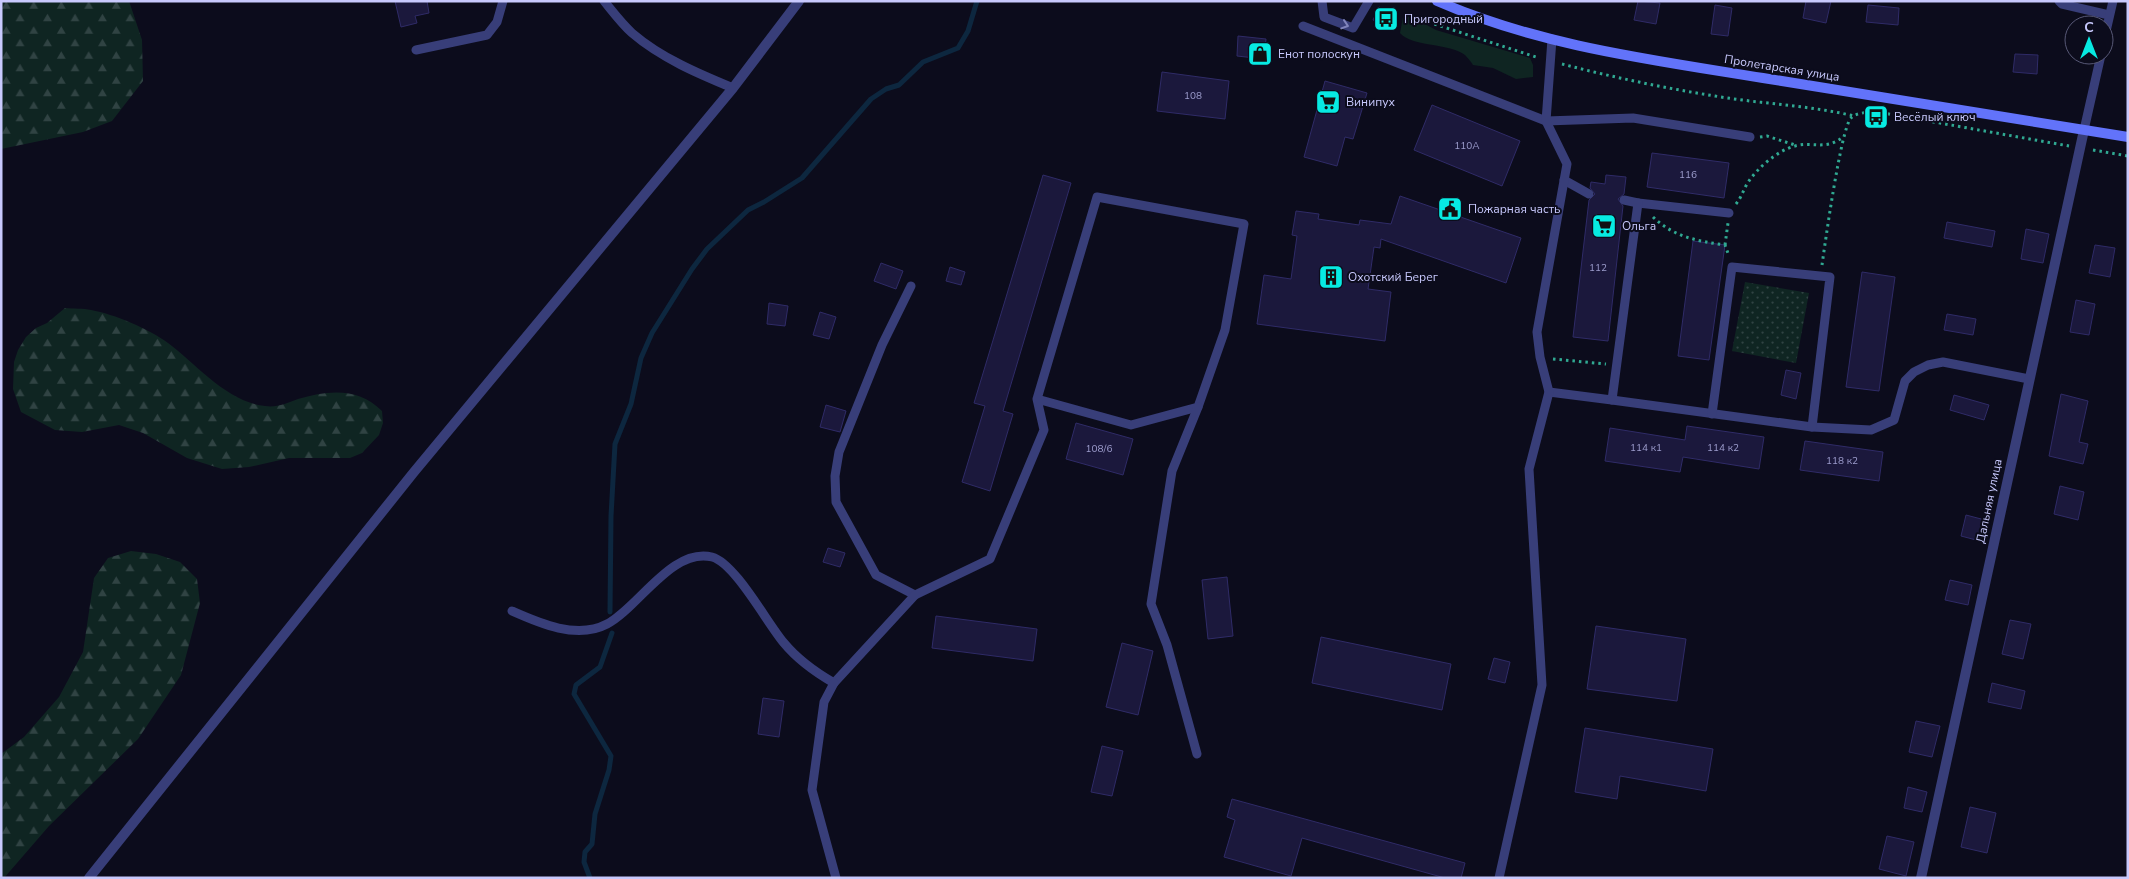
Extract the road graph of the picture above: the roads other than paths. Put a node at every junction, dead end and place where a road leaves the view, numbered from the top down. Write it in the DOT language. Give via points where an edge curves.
graph roads {
  1 [pos="502,1"];
  2 [pos="604,1"];
  3 [pos="800,1"];
  4 [pos="1322,1"];
  5 [pos="1368,1"];
  6 [pos="1437,1"];
  7 [pos="2059,1"];
  8 [pos="2113,1"];
  9 [pos="2109,15"];
  10 [pos="1303,26"];
  11 [pos="1552,39"];
  12 [pos="416,50"];
  13 [pos="2099,65"];
  14 [pos="733,88"];
  15 [pos="1546,121"];
  16 [pos="2084,130"];
  17 [pos="1750,137"];
  18 [pos="2128,137"];
  19 [pos="1564,180"];
  20 [pos="1590,194"];
  21 [pos="1624,200"];
  22 [pos="1638,203"];
  23 [pos="1729,213"];
  24 [pos="911,286"];
  25 [pos="2028,379"];
  26 [pos="1549,392"];
  27 [pos="1037,399"];
  28 [pos="1612,400"];
  29 [pos="1198,407"];
  30 [pos="1712,414"];
  31 [pos="1812,427"];
  32 [pos="915,595"];
  33 [pos="512,611"];
  34 [pos="834,683"];
  35 [pos="1197,754"];
  36 [pos="89,878"];
  37 [pos="836,878"];
  38 [pos="1499,878"];
  39 [pos="1921,878"];
  1 -- 12 [label="lane" via="497,22 487,35"];
  2 -- 14 [label="lane" via="632,33 663,54 694,72"];
  3 -- 14 [label="street"];
  4 -- 5 [label="lane, one-way" via="1324,18 1353,28"];
  6 -- 11 [label="main road, Пролетарская улица" via="1475,18"];
  7 -- 9 [label="lane"];
  8 -- 9 [label="lane"];
  10 -- 15 [label="lane"];
  11 -- 15 [label="lane"];
  11 -- 16 [label="main road, Пролетарская улица" via="1627,56"];
  13 -- 16 [label="lane"];
  14 -- 36 [label="street" via="414,472"];
  15 -- 17 [label="lane" via="1633,118"];
  15 -- 19 [label="lane" via="1567,164"];
  16 -- 18 [label="main road, Пролетарская улица"];
  16 -- 25 [label="street, Дальняя улица"];
  19 -- 20 [label="lane"];
  19 -- 26 [label="lane" via="1537,332"];
  21 -- 22 [label="lane"];
  22 -- 23 [label="lane"];
  22 -- 28 [label="lane"];
  24 -- 32 [label="lane" via="882,345 839,452 835,476 836,502 876,576"];
  25 -- 31 [label="lane" via="1943,362 1928,365 1914,372 1906,382 1894,420 1884,426 1871,430"];
  25 -- 39 [label="street, Дальняя улица"];
  26 -- 28 [label="lane"];
  26 -- 38 [label="lane" via="1529,469 1542,685"];
  27 -- 29 [label="lane" via="1132,425"];
  27 -- 29 [label="lane" via="1097,197 1244,224 1225,330"];
  27 -- 32 [label="lane" via="1044,430 990,559"];
  28 -- 30 [label="lane"];
  29 -- 35 [label="lane" via="1172,471 1151,604 1168,646"];
  30 -- 31 [label="lane"];
  30 -- 31 [label="lane" via="1732,267 1830,277"];
  32 -- 34 [label="lane"];
  33 -- 34 [label="lane" via="554,627 585,630 597,627 620,614 683,561 692,557 712,557 732,570 790,650 816,673"];
  34 -- 37 [label="lane" via="824,702 812,790"];
}
